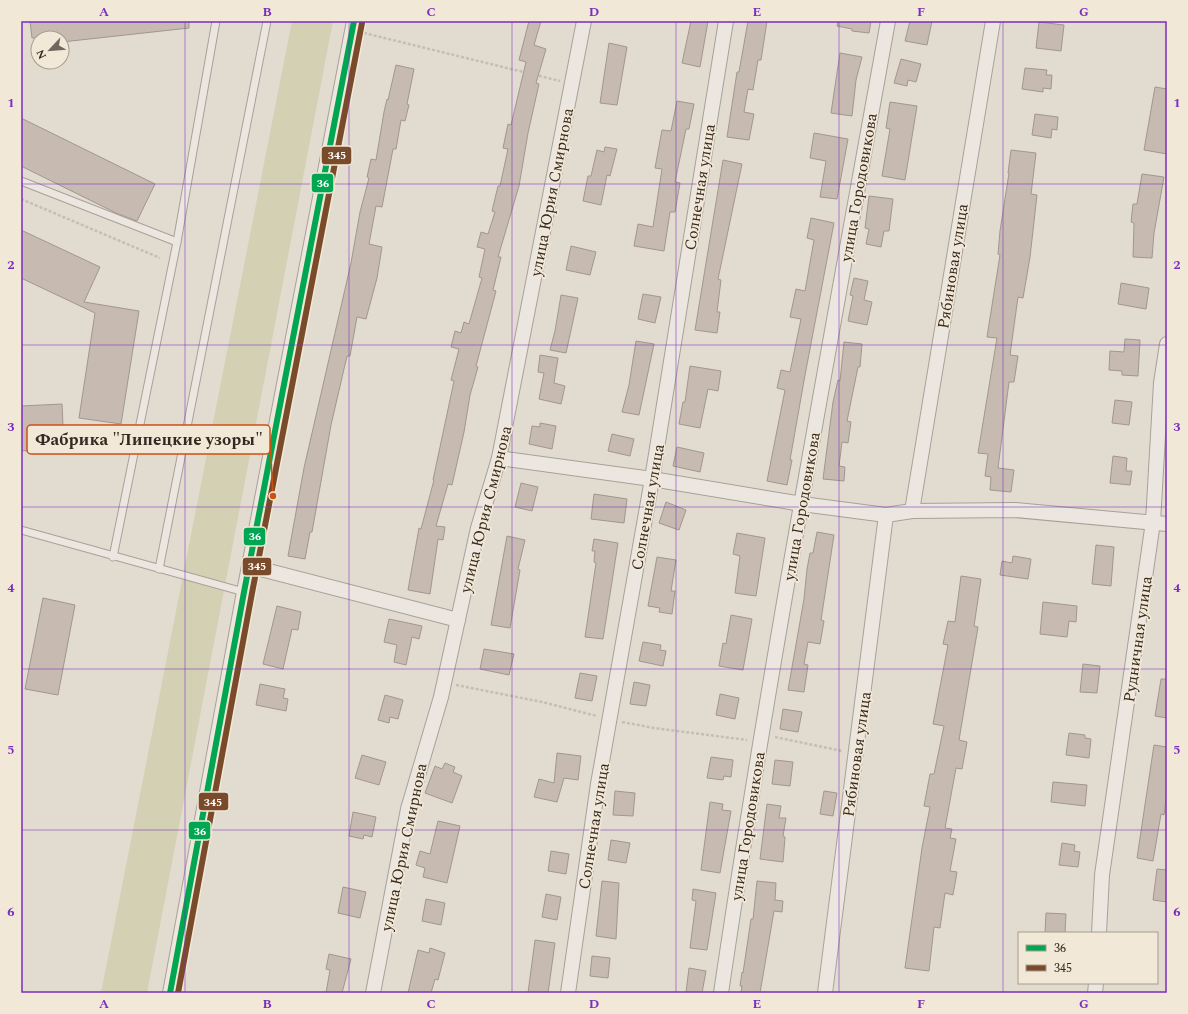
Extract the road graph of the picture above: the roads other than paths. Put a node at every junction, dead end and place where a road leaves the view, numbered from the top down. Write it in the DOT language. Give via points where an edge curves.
graph roads {
  1 [pos="216,21"];
  2 [pos="267,21"];
  3 [pos="354,21"];
  4 [pos="584,21"];
  5 [pos="726,21"];
  6 [pos="888,21"];
  7 [pos="993,21"];
  8 [pos="21,181"];
  9 [pos="177,242"];
  10 [pos="1167,344"];
  11 [pos="500,458"];
  12 [pos="652,479"];
  13 [pos="802,504"];
  14 [pos="912,511"];
  15 [pos="886,515"];
  16 [pos="1160,523"];
  17 [pos="21,530"];
  18 [pos="113,557"];
  19 [pos="249,566"];
  20 [pos="159,569"];
  21 [pos="244,592"];
  22 [pos="458,620"];
  23 [pos="1099,932"];
  24 [pos="170,993"];
  25 [pos="372,993"];
  26 [pos="568,993"];
  27 [pos="722,993"];
  28 [pos="825,993"];
  1 -- 9 [label="lane"];
  2 -- 20 [label="lane"];
  3 -- 19 [label="street"];
  4 -- 11 [label="street, улица Юрия Смирнова"];
  5 -- 12 [label="street, Солнечная улица"];
  6 -- 13 [label="street, улица Городовикова"];
  7 -- 14 [label="street, Рябиновая улица"];
  8 -- 9 [label="lane"];
  9 -- 18 [label="lane"];
  10 -- 16 [label="street, Рудничная улица" via="1161,383"];
  11 -- 12 [label="street"];
  11 -- 22 [label="street, улица Юрия Смирнова" via="478,528"];
  12 -- 13 [label="street"];
  12 -- 26 [label="street, Солнечная улица" via="597,792"];
  13 -- 15 [label="street"];
  13 -- 27 [label="street, улица Городовикова" via="761,742"];
  14 -- 15 [label="street"];
  14 -- 16 [label="street" via="1015,510"];
  15 -- 28 [label="street, Рябиновая улица"];
  16 -- 23 [label="street, Рудничная улица" via="1102,875"];
  17 -- 18 [label="lane"];
  18 -- 20 [label="lane"];
  19 -- 21 [label="street"];
  19 -- 22 [label="street"];
  20 -- 21 [label="lane"];
  21 -- 24 [label="street"];
  22 -- 25 [label="street, улица Юрия Смирнова" via="441,697 408,809"];
}
